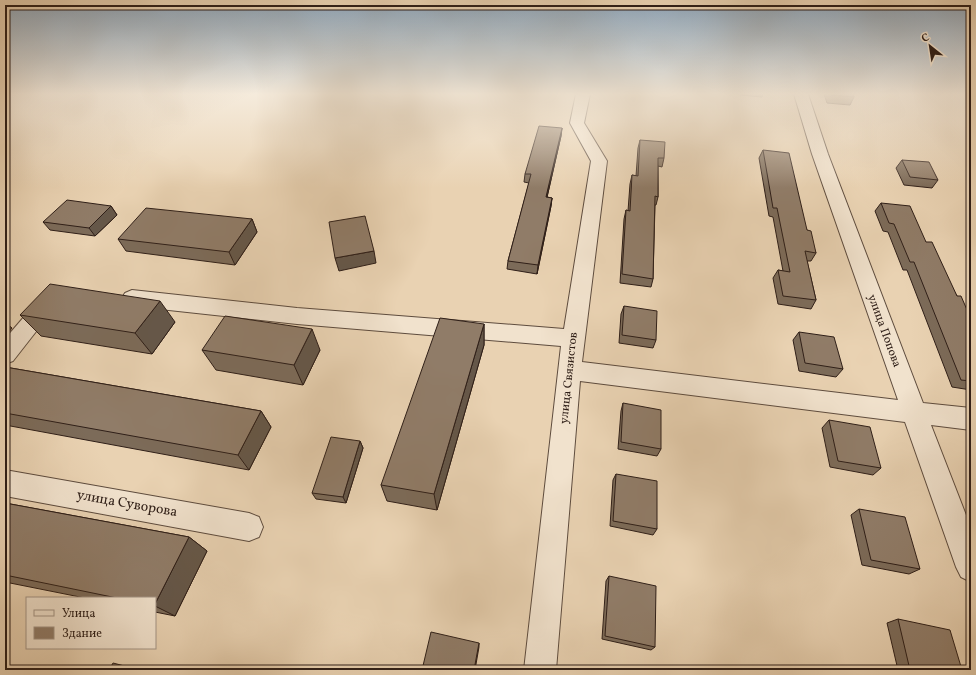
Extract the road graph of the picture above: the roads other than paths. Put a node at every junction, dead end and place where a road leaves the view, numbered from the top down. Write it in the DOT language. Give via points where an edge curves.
graph roads {
  1 [pos="578,126"];
  2 [pos="811,126"];
  3 [pos="67,289"];
  4 [pos="114,296"];
  5 [pos="573,338"];
  6 [pos="5,355"];
  7 [pos="570,370"];
  8 [pos="913,411"];
  9 [pos="971,419"];
  10 [pos="5,483"];
  11 [pos="249,527"];
  12 [pos="971,567"];
  13 [pos="540,670"];
  1 -- 5 [label="street, улица Связистов" via="599,161"];
  2 -- 8 [label="street, улица Попова"];
  3 -- 6 [label="street" via="59,288"];
  4 -- 5 [label="street" via="350,321"];
  5 -- 7 [label="street, улица Связистов"];
  7 -- 8 [label="street"];
  7 -- 13 [label="street, улица Связистов"];
  8 -- 9 [label="street"];
  8 -- 12 [label="street, улица Попова"];
  10 -- 11 [label="street, улица Суворова"];
}
